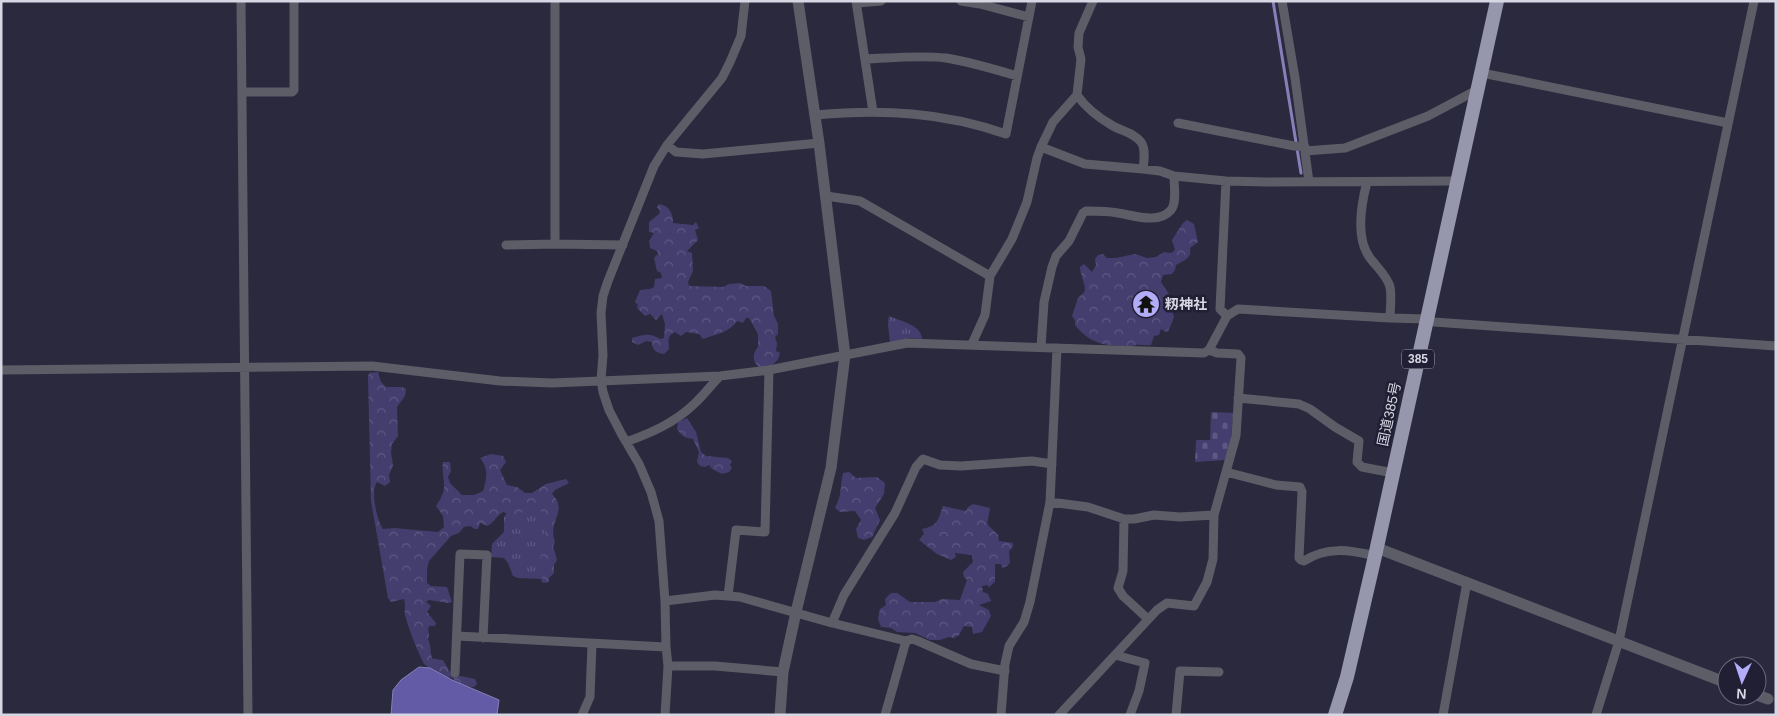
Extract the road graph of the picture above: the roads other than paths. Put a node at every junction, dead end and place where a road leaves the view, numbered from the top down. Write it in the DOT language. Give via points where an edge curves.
graph roads {
  1 [pos="241,1"];
  2 [pos="294,1"];
  3 [pos="555,1"];
  4 [pos="745,1"];
  5 [pos="798,1"];
  6 [pos="881,1"];
  7 [pos="961,1"];
  8 [pos="1032,1"];
  9 [pos="1093,1"];
  10 [pos="1282,1"];
  11 [pos="1497,1"];
  12 [pos="1754,1"];
  13 [pos="856,2"];
  14 [pos="1029,17"];
  15 [pos="865,59"];
  16 [pos="1482,73"];
  17 [pos="1017,76"];
  18 [pos="1477,90"];
  19 [pos="242,92"];
  20 [pos="1077,95"];
  21 [pos="873,112"];
  22 [pos="816,115"];
  23 [pos="1178,123"];
  24 [pos="1728,123"];
  25 [pos="820,143"];
  26 [pos="667,145"];
  27 [pos="1042,147"];
  28 [pos="1305,149"];
  29 [pos="1143,169"];
  30 [pos="1174,176"];
  31 [pos="1457,180"];
  32 [pos="1226,181"];
  33 [pos="1309,182"];
  34 [pos="1367,182"];
  35 [pos="826,196"];
  36 [pos="554,244"];
  37 [pos="506,245"];
  38 [pos="622,245"];
  39 [pos="990,276"];
  40 [pos="1227,316"];
  41 [pos="1390,318"];
  42 [pos="1426,319"];
  43 [pos="1682,340"];
  44 [pos="972,344"];
  45 [pos="1776,346"];
  46 [pos="1041,347"];
  47 [pos="1057,348"];
  48 [pos="1209,350"];
  49 [pos="845,355"];
  50 [pos="245,368"];
  51 [pos="1,370"];
  52 [pos="769,370"];
  53 [pos="720,376"];
  54 [pos="601,380"];
  55 [pos="1238,398"];
  56 [pos="626,442"];
  57 [pos="1052,464"];
  58 [pos="1226,472"];
  59 [pos="1393,473"];
  60 [pos="1050,502"];
  61 [pos="1214,514"];
  62 [pos="1124,519"];
  63 [pos="1376,552"];
  64 [pos="1467,582"];
  65 [pos="728,596"];
  66 [pos="666,601"];
  67 [pos="796,612"];
  68 [pos="1148,619"];
  69 [pos="832,623"];
  70 [pos="457,636"];
  71 [pos="483,638"];
  72 [pos="906,641"];
  73 [pos="1619,641"];
  74 [pos="592,644"];
  75 [pos="666,648"];
  76 [pos="1116,655"];
  77 [pos="668,666"];
  78 [pos="1005,671"];
  79 [pos="783,672"];
  80 [pos="1219,672"];
  81 [pos="455,673"];
  82 [pos="1717,679"];
  83 [pos="248,715"];
  84 [pos="582,715"];
  85 [pos="665,715"];
  86 [pos="780,715"];
  87 [pos="885,715"];
  88 [pos="1001,715"];
  89 [pos="1059,715"];
  90 [pos="1130,715"];
  91 [pos="1176,715"];
  92 [pos="1335,715"];
  93 [pos="1443,715"];
  94 [pos="1596,715"];
  1 -- 19 [label="street"];
  2 -- 19 [label="street" via="294,90"];
  3 -- 36 [label="street"];
  4 -- 26 [label="street" via="741,36 722,78"];
  5 -- 22 [label="street"];
  6 -- 13 [label="street"];
  7 -- 14 [label="street"];
  8 -- 14 [label="street"];
  9 -- 20 [label="street" via="1079,33 1081,60"];
  10 -- 28 [label="street"];
  11 -- 16 [label="highway, 国道385号 / 385"];
  12 -- 24 [label="street"];
  13 -- 15 [label="street"];
  14 -- 17 [label="street"];
  15 -- 17 [label="street" via="944,58"];
  15 -- 21 [label="street"];
  16 -- 18 [label="highway, 国道385号 / 385"];
  16 -- 24 [label="street"];
  17 -- 21 [label="street" via="1006,134 959,120"];
  18 -- 28 [label="street" via="1428,116 1344,148"];
  18 -- 31 [label="highway, 国道385号 / 385"];
  19 -- 50 [label="street"];
  20 -- 27 [label="street" via="1053,122"];
  20 -- 29 [label="street" via="1102,119 1131,133 1141,142"];
  21 -- 22 [label="street"];
  22 -- 25 [label="street"];
  23 -- 28 [label="street"];
  24 -- 43 [label="street"];
  25 -- 26 [label="street" via="703,154 676,152"];
  25 -- 35 [label="street"];
  26 -- 38 [label="street" via="654,166"];
  27 -- 29 [label="street" via="1085,164"];
  27 -- 39 [label="street" via="1027,202 1012,239"];
  28 -- 33 [label="street"];
  29 -- 30 [label="street"];
  30 -- 32 [label="street"];
  30 -- 46 [label="street" via="1172,210 1164,215 1143,219 1117,212 1083,213 1052,267 1044,302"];
  31 -- 34 [label="street"];
  31 -- 42 [label="highway, 国道385号 / 385"];
  32 -- 33 [label="street"];
  32 -- 40 [label="street" via="1220,309"];
  33 -- 34 [label="street"];
  34 -- 41 [label="street" via="1360,220 1362,237 1368,256 1390,286"];
  35 -- 39 [label="street" via="860,201"];
  35 -- 49 [label="street"];
  36 -- 37 [label="street"];
  36 -- 38 [label="street"];
  38 -- 54 [label="street" via="603,296"];
  39 -- 44 [label="street" via="985,315"];
  40 -- 41 [label="street" via="1238,310"];
  40 -- 48 [label="street"];
  41 -- 42 [label="street"];
  42 -- 43 [label="street"];
  42 -- 59 [label="highway, 国道385号 / 385"];
  43 -- 45 [label="street"];
  43 -- 73 [label="street"];
  44 -- 46 [label="street"];
  44 -- 49 [label="street" via="907,342"];
  46 -- 47 [label="street"];
  47 -- 48 [label="street" via="1204,353"];
  47 -- 57 [label="street"];
  48 -- 55 [label="street" via="1238,354 1241,358"];
  49 -- 52 [label="street"];
  49 -- 67 [label="street" via="831,468"];
  50 -- 51 [label="street"];
  50 -- 54 [label="street" via="372,366 500,381"];
  50 -- 83 [label="street"];
  52 -- 53 [label="street"];
  52 -- 65 [label="street" via="765,532 736,530"];
  53 -- 54 [label="street"];
  53 -- 56 [label="street" via="674,420 652,433"];
  54 -- 56 [label="street" via="609,410"];
  55 -- 58 [label="street" via="1236,436"];
  55 -- 59 [label="street" via="1299,404 1310,409 1359,441 1357,462 1362,466"];
  56 -- 66 [label="street" via="651,492 659,521"];
  57 -- 60 [label="street"];
  57 -- 69 [label="street" via="1032,461 961,466 940,465 923,459 916,467 895,513 844,595"];
  58 -- 61 [label="street"];
  58 -- 63 [label="street" via="1276,485 1300,487 1301,560 1335,550"];
  59 -- 63 [label="highway, 国道385号 / 385"];
  60 -- 62 [label="street" via="1088,507"];
  60 -- 78 [label="street" via="1030,602 1024,622 1009,646"];
  61 -- 62 [label="street"];
  61 -- 68 [label="street" via="1214,559 1207,582 1194,606 1166,603"];
  62 -- 68 [label="street" via="1123,571 1118,588"];
  63 -- 64 [label="street"];
  63 -- 92 [label="highway, 国道385号 / 385"];
  64 -- 73 [label="street"];
  64 -- 93 [label="street"];
  65 -- 66 [label="street"];
  65 -- 67 [label="street"];
  66 -- 75 [label="street"];
  67 -- 69 [label="street"];
  67 -- 79 [label="street"];
  68 -- 76 [label="street"];
  69 -- 72 [label="street"];
  70 -- 71 [label="street"];
  70 -- 71 [label="street" via="460,554 487,555"];
  70 -- 81 [label="street"];
  71 -- 74 [label="street"];
  72 -- 78 [label="street" via="912,639 971,664"];
  72 -- 87 [label="street"];
  73 -- 82 [label="street"];
  73 -- 94 [label="street"];
  74 -- 75 [label="street"];
  74 -- 84 [label="street" via="590,697"];
  75 -- 77 [label="street"];
  76 -- 89 [label="street"];
  76 -- 90 [label="street" via="1144,663"];
  77 -- 79 [label="street"];
  77 -- 85 [label="street"];
  78 -- 88 [label="street"];
  79 -- 86 [label="street"];
  80 -- 91 [label="street" via="1180,671"];
}
